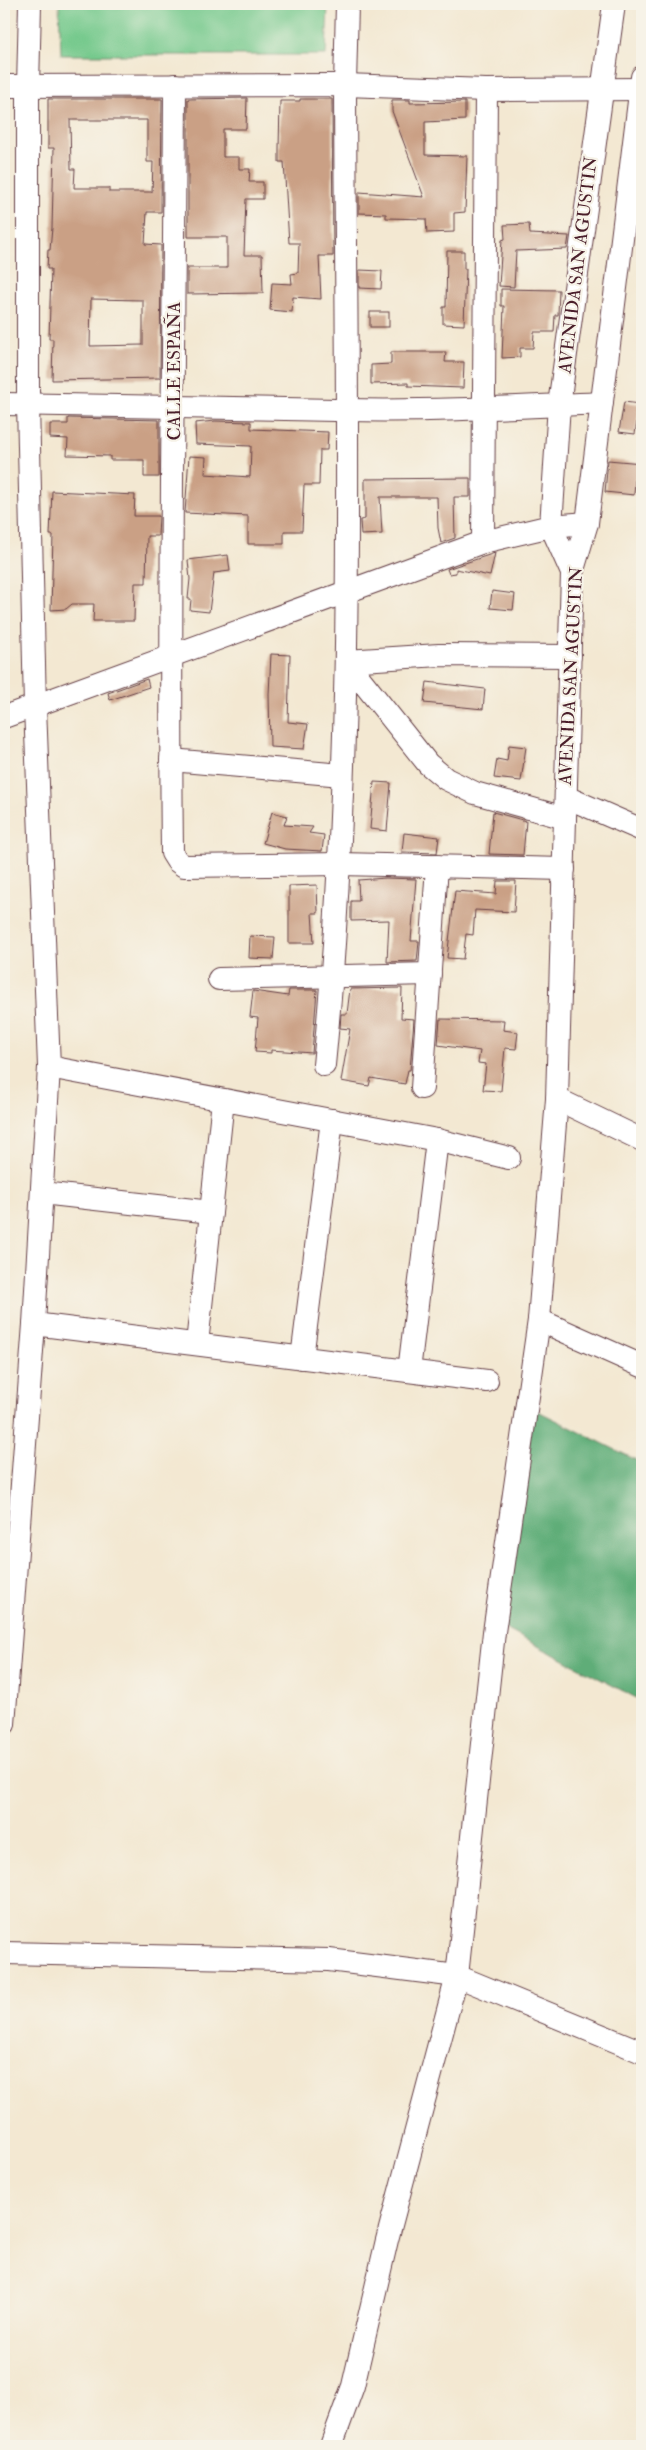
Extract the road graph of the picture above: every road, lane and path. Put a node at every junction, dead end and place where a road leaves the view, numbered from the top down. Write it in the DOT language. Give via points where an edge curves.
graph roads {
  1 [pos="30,4"];
  2 [pos="347,4"];
  3 [pos="614,4"];
  4 [pos="175,85"];
  5 [pos="345,85"];
  6 [pos="642,85"];
  7 [pos="4,86"];
  8 [pos="28,87"];
  9 [pos="601,89"];
  10 [pos="486,90"];
  11 [pos="602,403"];
  12 [pos="4,404"];
  13 [pos="28,404"];
  14 [pos="174,405"];
  15 [pos="559,405"];
  16 [pos="483,409"];
  17 [pos="346,410"];
  18 [pos="588,523"];
  19 [pos="552,526"];
  20 [pos="483,542"];
  21 [pos="572,573"];
  22 [pos="347,593"];
  23 [pos="169,656"];
  24 [pos="570,656"];
  25 [pos="346,661"];
  26 [pos="36,707"];
  27 [pos="4,718"];
  28 [pos="170,760"];
  29 [pos="342,776"];
  30 [pos="566,808"];
  31 [pos="642,830"];
  32 [pos="340,864"];
  33 [pos="436,866"];
  34 [pos="564,869"];
  35 [pos="430,974"];
  36 [pos="333,976"];
  37 [pos="220,979"];
  38 [pos="324,1065"];
  39 [pos="49,1067"];
  40 [pos="422,1088"];
  41 [pos="557,1099"];
  42 [pos="223,1100"];
  43 [pos="332,1120"];
  44 [pos="437,1140"];
  45 [pos="642,1140"];
  46 [pos="509,1158"];
  47 [pos="42,1193"];
  48 [pos="211,1212"];
  49 [pos="539,1320"];
  50 [pos="34,1324"];
  51 [pos="198,1344"];
  52 [pos="302,1358"];
  53 [pos="642,1366"];
  54 [pos="409,1371"];
  55 [pos="487,1382"];
  56 [pos="4,1724"];
  57 [pos="4,1953"];
  58 [pos="457,1976"];
  59 [pos="642,2052"];
  60 [pos="331,2446"];
  1 -- 8 [label="street"];
  2 -- 5 [label="street"];
  3 -- 9 [label="street, AVENIDA SAN AGUSTIN"];
  4 -- 5 [label="street"];
  4 -- 8 [label="street"];
  4 -- 14 [label="street, CALLE ESPAÑA"];
  5 -- 10 [label="street"];
  5 -- 17 [label="street"];
  6 -- 9 [label="street"];
  6 -- 11 [label="street, AVENIDA SAN AGUSTIN"];
  7 -- 8 [label="street"];
  8 -- 13 [label="street"];
  9 -- 10 [label="street"];
  9 -- 15 [label="street, AVENIDA SAN AGUSTIN"];
  10 -- 16 [label="street"];
  11 -- 15 [label="street"];
  11 -- 18 [label="street, AVENIDA SAN AGUSTIN"];
  12 -- 13 [label="street"];
  13 -- 14 [label="street"];
  13 -- 26 [label="street"];
  14 -- 17 [label="street"];
  14 -- 23 [label="street, CALLE ESPAÑA"];
  15 -- 16 [label="street"];
  15 -- 19 [label="street, AVENIDA SAN AGUSTIN"];
  16 -- 17 [label="street"];
  16 -- 20 [label="street"];
  17 -- 22 [label="street"];
  18 -- 19 [label="street"];
  18 -- 21 [label="street, AVENIDA SAN AGUSTIN"];
  19 -- 20 [label="street"];
  19 -- 21 [label="street"];
  20 -- 22 [label="street"];
  21 -- 24 [label="street, AVENIDA SAN AGUSTIN"];
  22 -- 23 [label="street"];
  22 -- 25 [label="street"];
  23 -- 26 [label="street"];
  23 -- 28 [label="street, CALLE ESPAÑA"];
  24 -- 25 [label="street" via="439,655"];
  24 -- 30 [label="street, AVENIDA SAN AGUSTIN"];
  25 -- 29 [label="street"];
  25 -- 30 [label="street" via="428,764 446,779 475,793"];
  26 -- 27 [label="street"];
  26 -- 39 [label="street"];
  28 -- 29 [label="street"];
  28 -- 32 [label="street, CALLE ESPAÑA" via="172,853 177,862 184,866"];
  29 -- 32 [label="street"];
  30 -- 31 [label="street"];
  30 -- 34 [label="street, AVENIDA SAN AGUSTIN"];
  32 -- 33 [label="street, CALLE ESPAÑA"];
  32 -- 36 [label="street"];
  33 -- 34 [label="street, CALLE ESPAÑA"];
  33 -- 35 [label="street"];
  34 -- 41 [label="street, AVENIDA SAN AGUSTIN"];
  35 -- 36 [label="street"];
  35 -- 40 [label="street"];
  36 -- 37 [label="street"];
  36 -- 38 [label="street"];
  39 -- 42 [label="street"];
  39 -- 47 [label="street"];
  41 -- 45 [label="street"];
  41 -- 49 [label="street, AVENIDA SAN AGUSTIN"];
  42 -- 43 [label="street"];
  42 -- 48 [label="street"];
  43 -- 44 [label="street"];
  43 -- 52 [label="street"];
  44 -- 46 [label="street"];
  44 -- 54 [label="street"];
  47 -- 48 [label="street"];
  47 -- 50 [label="street"];
  48 -- 51 [label="street"];
  49 -- 53 [label="street"];
  49 -- 58 [label="street, AVENIDA SAN AGUSTIN" via="494,1632"];
  50 -- 51 [label="street"];
  50 -- 56 [label="street"];
  51 -- 52 [label="street"];
  52 -- 54 [label="street"];
  54 -- 55 [label="street"];
  57 -- 58 [label="street" via="329,1960"];
  58 -- 59 [label="street"];
  58 -- 60 [label="street, AVENIDA SAN AGUSTIN" via="387,2240 353,2386"];
}
